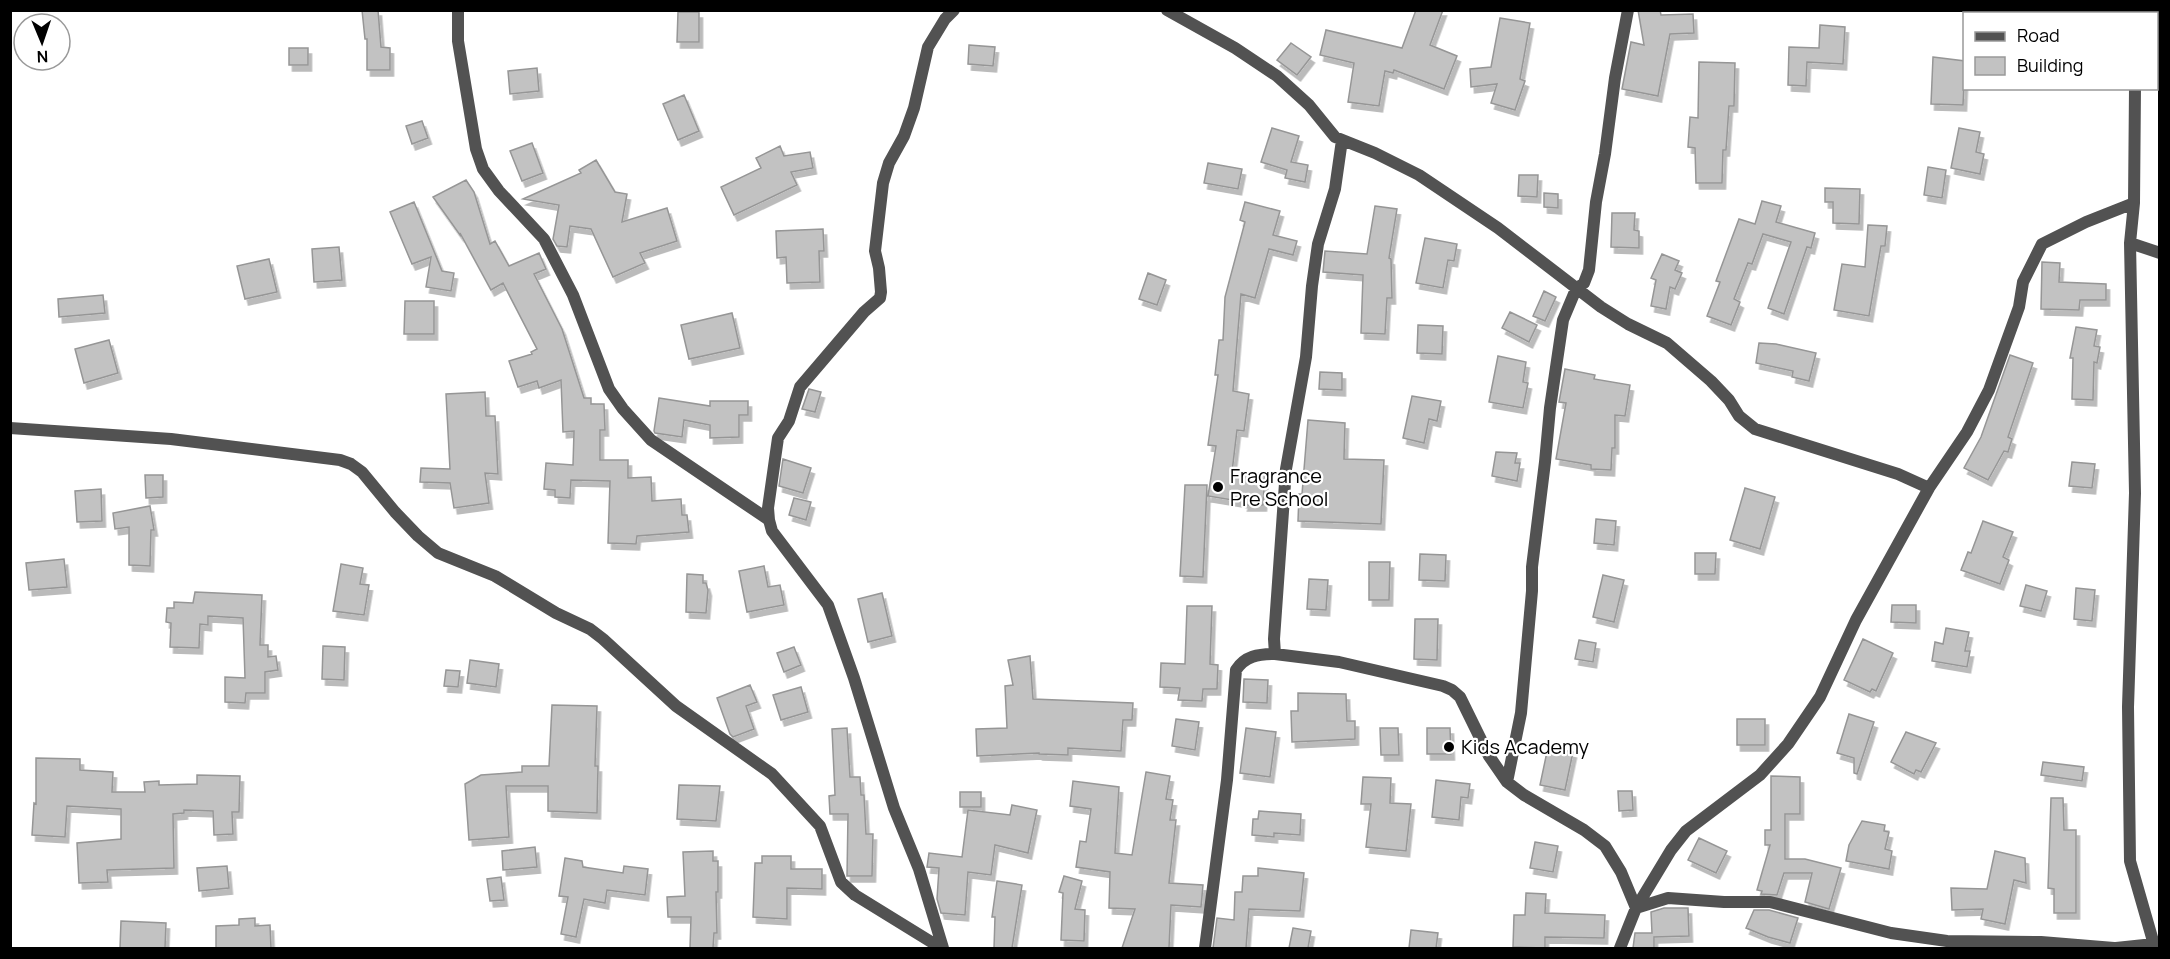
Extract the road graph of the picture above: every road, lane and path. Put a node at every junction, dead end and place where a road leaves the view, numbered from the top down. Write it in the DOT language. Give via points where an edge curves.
graph roads {
  1 [pos="458,10"];
  2 [pos="954,10"];
  3 [pos="1167,10"];
  4 [pos="1628,10"];
  5 [pos="2135,90"];
  6 [pos="1342,140"];
  7 [pos="2134,203"];
  8 [pos="2130,243"];
  9 [pos="2160,253"];
  10 [pos="1576,289"];
  11 [pos="10,428"];
  12 [pos="1929,488"];
  13 [pos="769,520"];
  14 [pos="1275,654"];
  15 [pos="1507,782"];
  16 [pos="1636,908"];
  17 [pos="2154,946"];
  18 [pos="942,948"];
  19 [pos="1204,948"];
  20 [pos="1620,948"];
  21 [pos="2115,948"];
  1 -- 13 [label="street" via="458,41 476,149 483,169 498,191 544,238 573,295 609,389 651,440"];
  2 -- 13 [label="street" via="928,47 908,127 883,183 875,251 880,298 800,387 789,421 778,438"];
  3 -- 6 [label="street" via="1277,76"];
  4 -- 10 [label="street" via="1596,202 1589,270 1584,283"];
  5 -- 7 [label="street"];
  6 -- 10 [label="street" via="1419,175 1454,197"];
  6 -- 14 [label="street" via="1335,189 1318,244 1306,357 1286,469"];
  7 -- 8 [label="street"];
  7 -- 12 [label="street" via="2042,244 2023,282 2019,308 1989,390 1967,432"];
  8 -- 9 [label="street"];
  8 -- 17 [label="street" via="2135,492 2128,707 2130,861"];
  10 -- 12 [label="street" via="1628,324 1667,343 1711,381 1739,416 1755,429 1898,474"];
  10 -- 15 [label="street" via="1563,320 1550,408 1521,706"];
  11 -- 18 [label="street" via="171,439 351,464 438,553 495,576 590,629 676,706 771,774 819,826 841,882 855,895"];
  12 -- 16 [label="street" via="1805,721 1760,775 1686,831"];
  13 -- 18 [label="street" via="772,531 828,605 894,808 919,869"];
  14 -- 15 [label="street" via="1338,662 1452,690 1460,697 1489,756"];
  14 -- 19 [label="street" via="1252,656 1241,661 1236,670 1227,780"];
  15 -- 16 [label="street" via="1605,846 1622,872"];
  16 -- 20 [label="street"];
  16 -- 21 [label="street" via="1668,898 1770,902 1891,933 1947,941"];
  17 -- 21 [label="street"];
}
